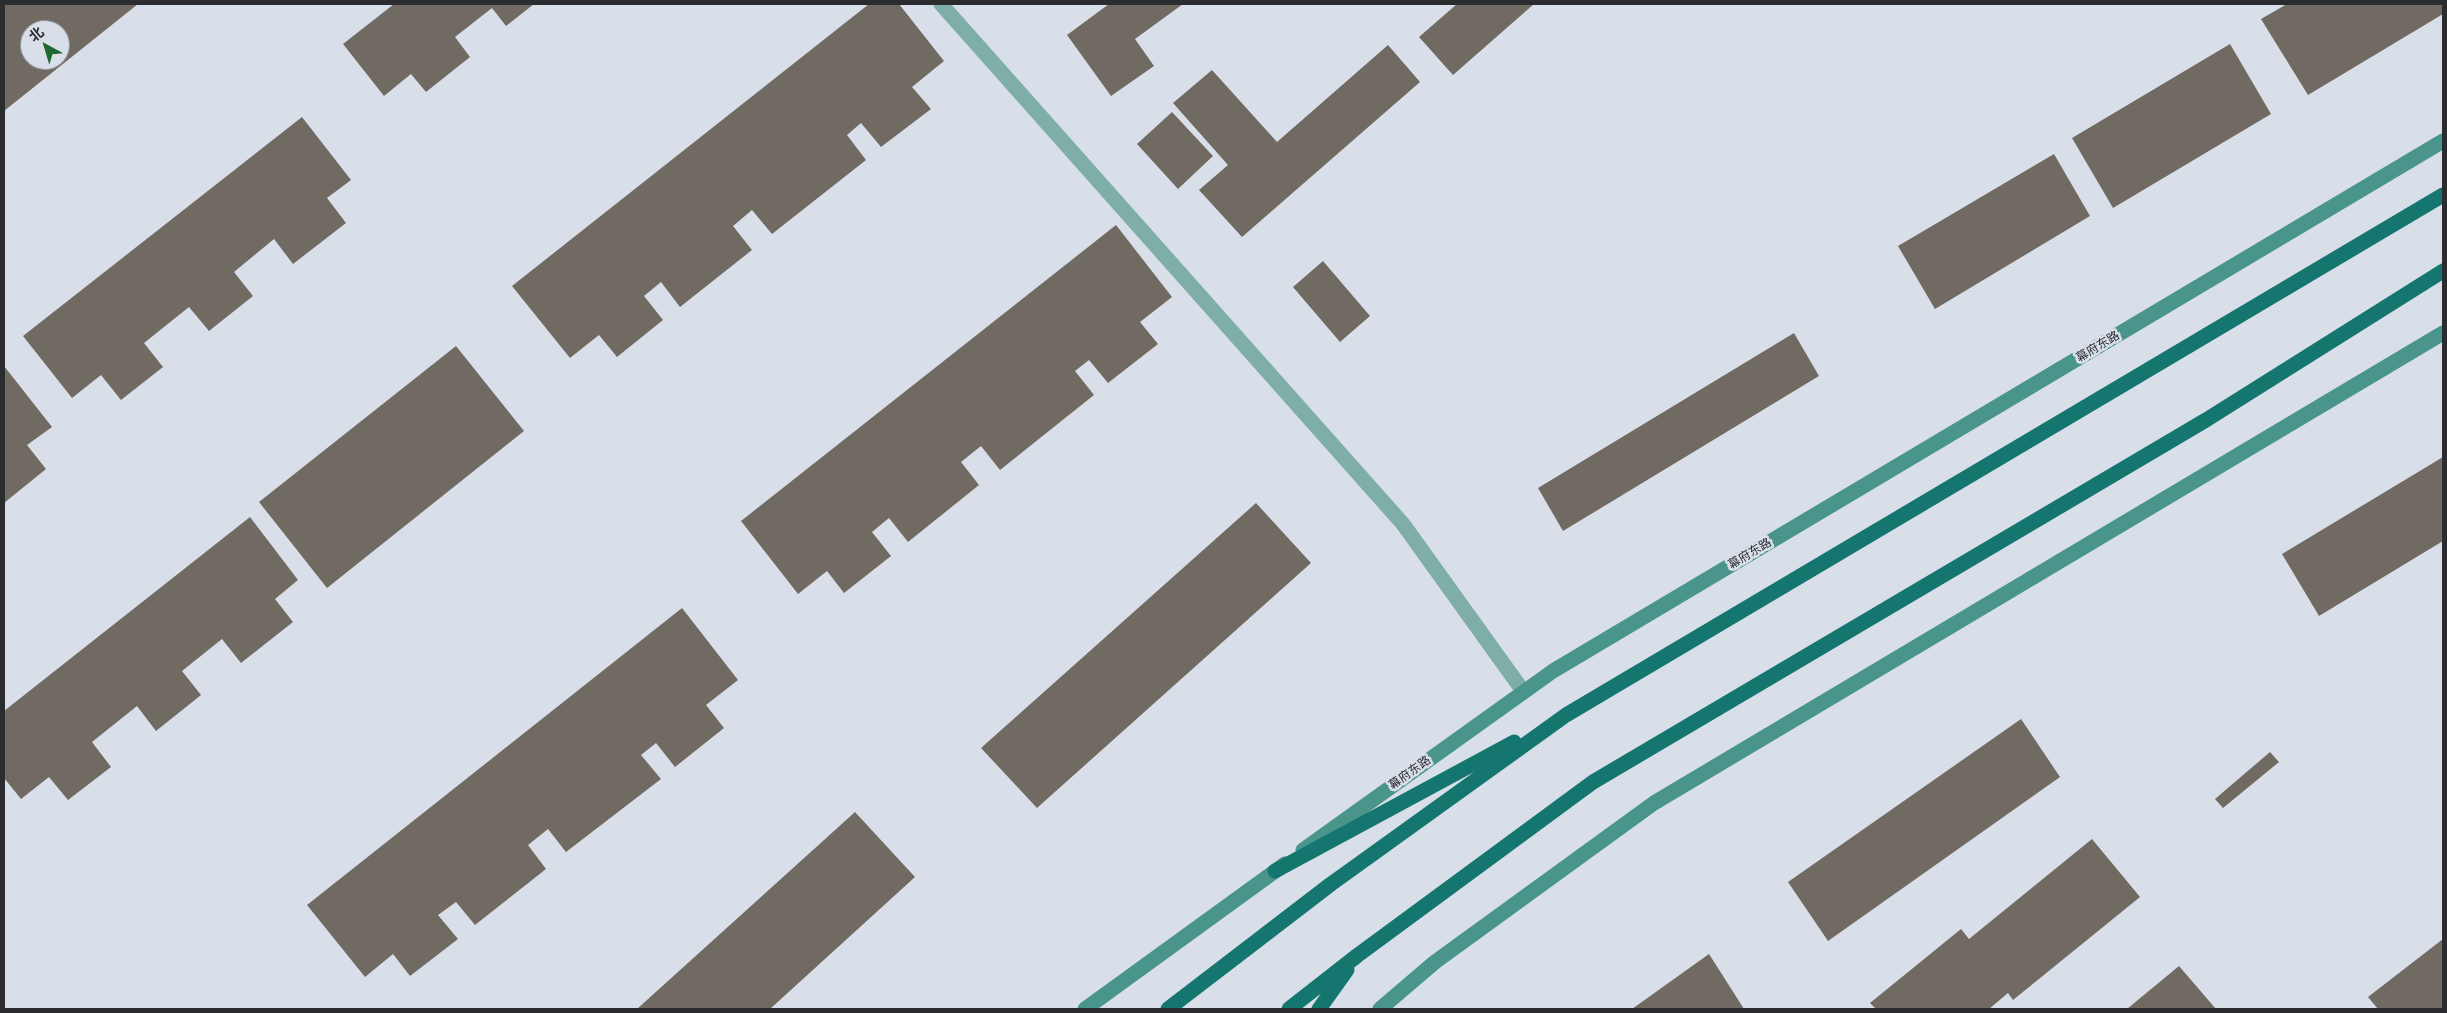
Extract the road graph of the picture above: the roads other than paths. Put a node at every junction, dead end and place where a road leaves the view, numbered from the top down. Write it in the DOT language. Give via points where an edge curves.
graph roads {
  1 [pos="940,4"];
  2 [pos="2443,141"];
  3 [pos="2443,195"];
  4 [pos="2443,271"];
  5 [pos="2443,333"];
  6 [pos="1523,691"];
  7 [pos="1566,714"];
  8 [pos="1275,871"];
  9 [pos="1358,954"];
  10 [pos="1085,1009"];
  11 [pos="1168,1009"];
  12 [pos="1289,1009"];
  13 [pos="1319,1009"];
  14 [pos="1380,1009"];
  1 -- 6 [label="street" via="1403,524"];
  2 -- 6 [label="main road, 幕府东路"];
  3 -- 7 [label="highway"];
  4 -- 9 [label="highway" via="2206,420 1593,782"];
  5 -- 14 [label="main road" via="1654,803 1435,962"];
  6 -- 8 [label="main road, 幕府东路"];
  7 -- 8 [label="highway"];
  7 -- 11 [label="highway" via="1331,884"];
  8 -- 10 [label="main road, 幕府东路"];
  9 -- 12 [label="highway"];
  9 -- 13 [label="highway"];
}
